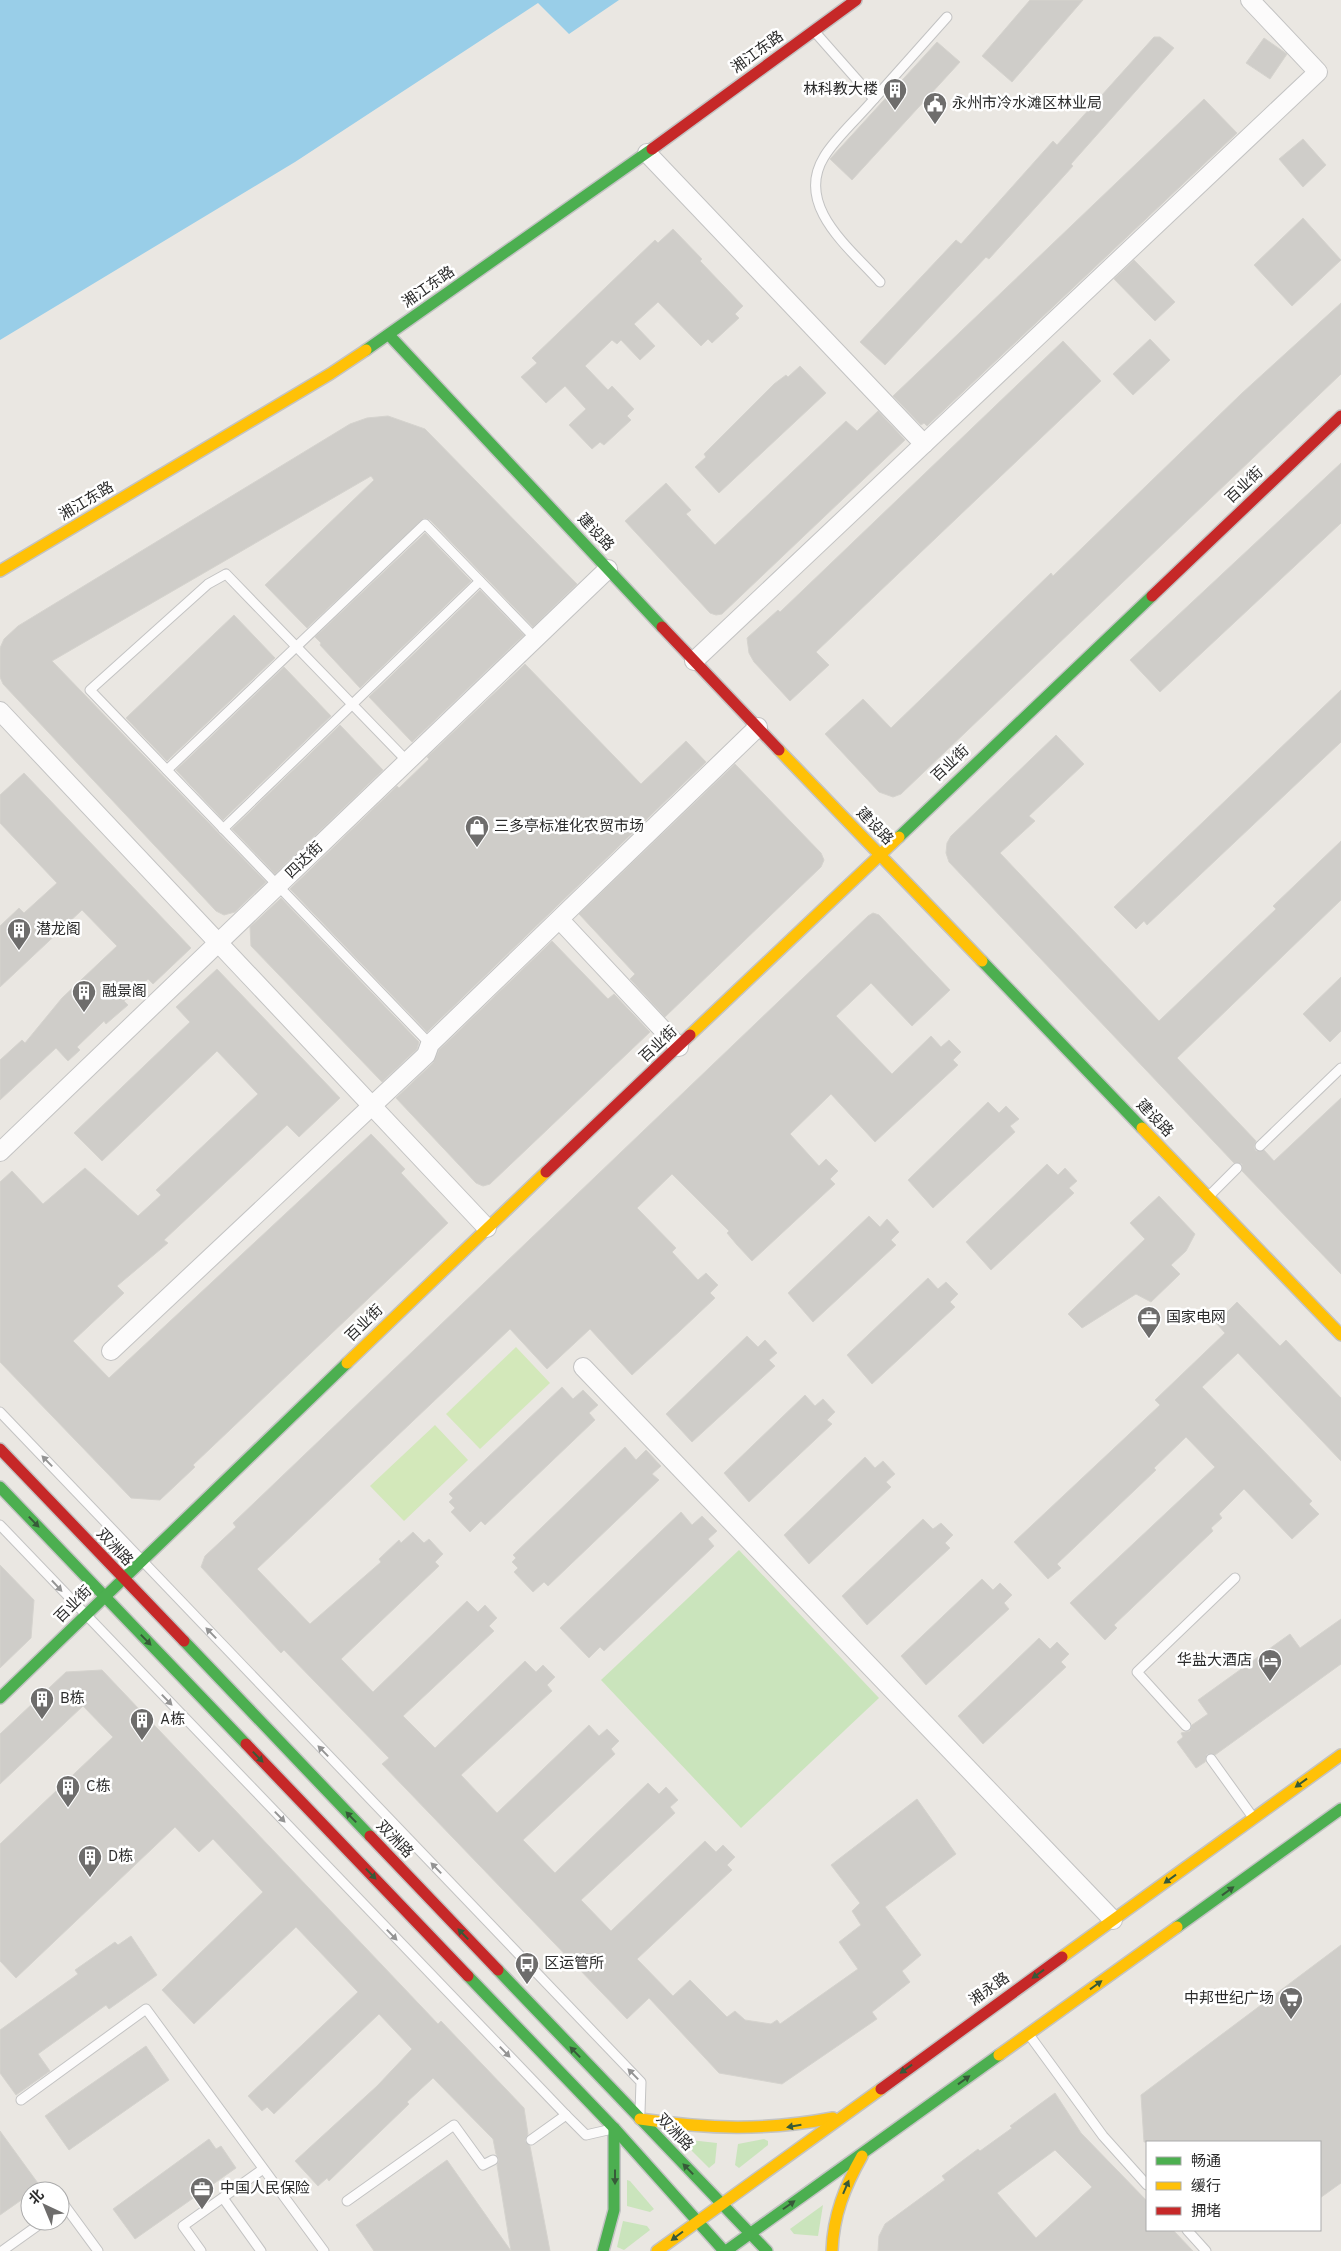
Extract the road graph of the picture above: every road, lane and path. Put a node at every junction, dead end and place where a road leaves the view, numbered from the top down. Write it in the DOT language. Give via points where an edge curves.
graph roads {
  1 [pos="856,0"];
  2 [pos="1250,0"];
  3 [pos="947,17"];
  4 [pos="814,31"];
  5 [pos="874,99"];
  6 [pos="647,153"];
  7 [pos="880,282"];
  8 [pos="389,335"];
  9 [pos="1341,416"];
  10 [pos="924,444"];
  11 [pos="608,569"];
  12 [pos="0,571"];
  13 [pos="480,581"];
  14 [pos="536,639"];
  15 [pos="296,647"];
  16 [pos="694,661"];
  17 [pos="352,705"];
  18 [pos="0,710"];
  19 [pos="758,727"];
  20 [pos="408,762"];
  21 [pos="166,770"];
  22 [pos="223,829"];
  23 [pos="879,854"];
  24 [pos="278,887"];
  25 [pos="560,920"];
  26 [pos="220,942"];
  27 [pos="430,1044"];
  28 [pos="679,1047"];
  29 [pos="1341,1068"];
  30 [pos="372,1106"];
  31 [pos="1260,1146"];
  32 [pos="0,1152"];
  33 [pos="1237,1168"];
  34 [pos="1208,1196"];
  35 [pos="487,1228"];
  36 [pos="1341,1335"];
  37 [pos="111,1351"];
  38 [pos="584,1367"];
  39 [pos="0,1412"];
  40 [pos="0,1449"];
  41 [pos="0,1487"];
  42 [pos="0,1525"];
  43 [pos="141,1560"];
  44 [pos="122,1578"];
  45 [pos="1235,1578"];
  46 [pos="104,1596"];
  47 [pos="85,1615"];
  48 [pos="0,1698"];
  49 [pos="1186,1726"];
  50 [pos="1341,1755"];
  51 [pos="1211,1759"];
  52 [pos="1341,1809"];
  53 [pos="1254,1818"];
  54 [pos="1113,1920"];
  55 [pos="1028,2034"];
  56 [pos="884,2085"];
  57 [pos="895,2098"];
  58 [pos="21,2100"];
  59 [pos="566,2115"];
  60 [pos="842,2116"];
  61 [pos="640,2119"];
  62 [pos="614,2128"];
  63 [pos="531,2140"];
  64 [pos="866,2151"];
  65 [pos="493,2160"];
  66 [pos="263,2169"];
  67 [pos="1146,2184"];
  68 [pos="223,2198"];
  69 [pos="347,2201"];
  70 [pos="722,2204"];
  71 [pos="70,2213"];
  72 [pos="697,2222"];
  73 [pos="30,2231"];
  74 [pos="1188,2231"];
  75 [pos="749,2233"];
  76 [pos="2,2251"];
  77 [pos="98,2251"];
  78 [pos="201,2251"];
  79 [pos="261,2251"];
  80 [pos="324,2251"];
  81 [pos="603,2251"];
  82 [pos="657,2251"];
  83 [pos="725,2251"];
  84 [pos="767,2251"];
  85 [pos="832,2251"];
  86 [pos="1206,2251"];
  1 -- 4 [label="main road, 湘江东路"];
  2 -- 10 [label="street" via="1318,72"];
  3 -- 5 [label="lane"];
  4 -- 5 [label="lane"];
  4 -- 6 [label="main road, 湘江东路"];
  5 -- 7 [label="lane" via="824,157 815,179 816,202 826,221"];
  6 -- 8 [label="main road, 湘江东路"];
  6 -- 10 [label="street"];
  8 -- 11 [label="main road, 建设路"];
  8 -- 12 [label="main road, 湘江东路" via="330,374"];
  9 -- 23 [label="main road, 百业街"];
  10 -- 16 [label="street"];
  11 -- 14 [label="street, 四达街"];
  11 -- 16 [label="main road, 建设路"];
  13 -- 14 [label="lane"];
  13 -- 15 [label="lane" via="424,524"];
  13 -- 17 [label="lane"];
  14 -- 20 [label="street, 四达街"];
  15 -- 17 [label="lane"];
  15 -- 21 [label="lane"];
  15 -- 21 [label="lane" via="226,574 208,584 90,690"];
  16 -- 19 [label="main road, 建设路"];
  17 -- 20 [label="lane"];
  17 -- 22 [label="lane"];
  18 -- 26 [label="street"];
  19 -- 23 [label="main road, 建设路"];
  19 -- 25 [label="street"];
  20 -- 24 [label="street, 四达街"];
  21 -- 22 [label="lane"];
  22 -- 24 [label="lane"];
  23 -- 28 [label="main road, 百业街"];
  23 -- 34 [label="main road, 建设路"];
  24 -- 26 [label="street, 四达街"];
  24 -- 27 [label="lane"];
  25 -- 27 [label="street"];
  25 -- 28 [label="street"];
  26 -- 30 [label="street"];
  26 -- 32 [label="street, 四达街"];
  27 -- 30 [label="street" via="426,1055"];
  28 -- 35 [label="main road, 百业街"];
  29 -- 31 [label="lane"];
  30 -- 35 [label="street"];
  30 -- 37 [label="street"];
  33 -- 34 [label="lane"];
  34 -- 36 [label="main road, 建设路"];
  35 -- 43 [label="main road, 百业街"];
  38 -- 54 [label="street"];
  43 -- 39 [label="lane, one-way"];
  40 -- 44 [label="main road, 双洲路"];
  41 -- 46 [label="main road, one-way"];
  42 -- 47 [label="lane, one-way"];
  43 -- 44 [label="main road, 百业街"];
  61 -- 43 [label="lane, one-way" via="641,2082"];
  44 -- 46 [label="main road, 百业街"];
  61 -- 44 [label="main road, 双洲路, one-way"];
  45 -- 49 [label="lane" via="1137,1672"];
  46 -- 47 [label="main road, 百业街"];
  46 -- 62 [label="main road, one-way"];
  47 -- 48 [label="main road, 百业街"];
  47 -- 59 [label="lane, one-way"];
  50 -- 53 [label="main road, 湘永路, one-way"];
  51 -- 53 [label="lane"];
  55 -- 52 [label="main road, one-way"];
  53 -- 54 [label="main road, 湘永路, one-way"];
  54 -- 56 [label="main road, 湘永路, one-way"];
  64 -- 55 [label="main road, one-way" via="907,2116"];
  55 -- 67 [label="lane" via="1103,2136"];
  56 -- 57 [label="main road"];
  56 -- 60 [label="main road, 湘永路"];
  58 -- 66 [label="lane" via="146,2009"];
  59 -- 62 [label="lane" via="586,2135"];
  59 -- 63 [label="lane"];
  60 -- 61 [label="main road, one-way" via="792,2127 728,2131"];
  60 -- 70 [label="main road, 湘永路"];
  70 -- 61 [label="main road, 双洲路, one-way"];
  62 -- 72 [label="main road"];
  62 -- 81 [label="main road, one-way" via="614,2210"];
  75 -- 64 [label="main road, one-way"];
  85 -- 64 [label="main road, one-way" via="835,2218 845,2185"];
  65 -- 69 [label="lane" via="483,2164 454,2125"];
  66 -- 68 [label="lane"];
  66 -- 80 [label="lane"];
  68 -- 78 [label="lane" via="183,2226"];
  68 -- 79 [label="lane"];
  70 -- 72 [label="main road, 湘永路"];
  70 -- 75 [label="main road, 双洲路"];
  71 -- 77 [label="lane"];
  72 -- 82 [label="main road, 湘永路, one-way"];
  72 -- 83 [label="main road"];
  73 -- 76 [label="lane"];
  74 -- 86 [label="lane"];
  75 -- 83 [label="main road"];
  75 -- 84 [label="main road, 双洲路"];
}
